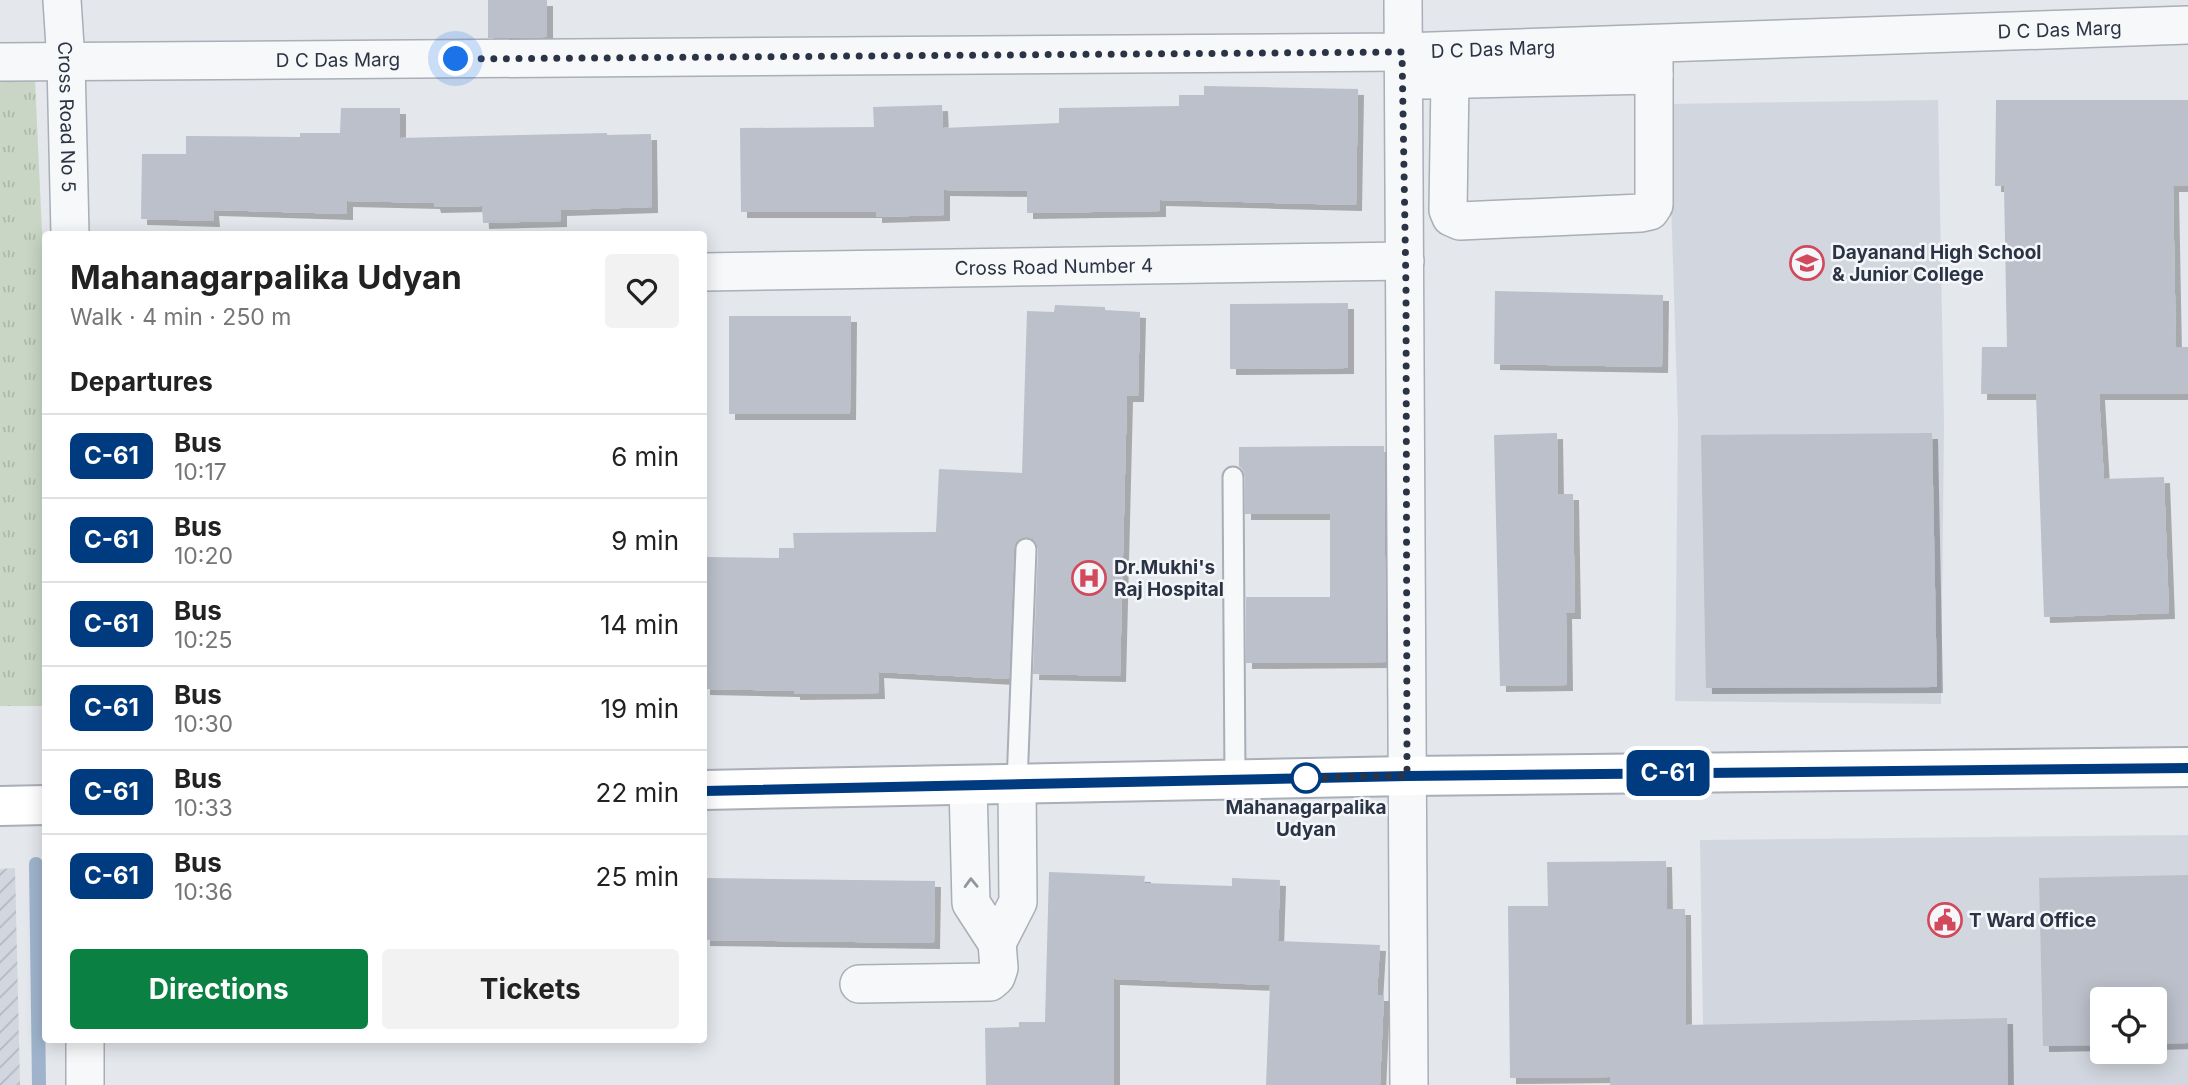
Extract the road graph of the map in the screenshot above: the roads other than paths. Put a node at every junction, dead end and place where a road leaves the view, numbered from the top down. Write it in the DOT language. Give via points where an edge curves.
graph roads {
  1 [pos="62,0"];
  2 [pos="1403,0"];
  3 [pos="2188,25"];
  4 [pos="1654,59"];
  5 [pos="0,62"];
  6 [pos="66,62"];
  7 [pos="1534,63"];
  8 [pos="1403,66"];
  9 [pos="1450,79"];
  10 [pos="1404,168"];
  11 [pos="1448,168"];
  12 [pos="70,231"];
  13 [pos="1405,261"];
  14 [pos="707,272"];
  15 [pos="1233,477"];
  16 [pos="1026,549"];
  17 [pos="2188,768"];
  18 [pos="1407,776"];
  19 [pos="1235,779"];
  20 [pos="1017,783"];
  21 [pos="968,785"];
  22 [pos="707,790"];
  23 [pos="42,805"];
  24 [pos="0,806"];
  25 [pos="997,943"];
  26 [pos="859,984"];
  27 [pos="85,1043"];
  28 [pos="86,1085"];
  29 [pos="1409,1085"];
  1 -- 6 [label="street, Cross Road No 5"];
  2 -- 8 [label="street"];
  3 -- 4 [label="street, D C Das Marg"];
  4 -- 7 [label="street, D C Das Marg"];
  4 -- 11 [label="street" via="1654,205 1650,211 1460,221 1448,210"];
  5 -- 6 [label="street, D C Das Marg"];
  6 -- 8 [label="street, D C Das Marg"];
  6 -- 12 [label="street, Cross Road No 5"];
  7 -- 8 [label="street, D C Das Marg"];
  7 -- 9 [label="street"];
  8 -- 9 [label="street"];
  8 -- 10 [label="street"];
  9 -- 11 [label="street"];
  10 -- 11 [label="street"];
  10 -- 13 [label="street"];
  13 -- 14 [label="street, Cross Road Number 4"];
  13 -- 18 [label="street"];
  15 -- 19 [label="lane"];
  16 -- 20 [label="lane"];
  17 -- 18 [label="street"];
  18 -- 19 [label="street"];
  18 -- 29 [label="street"];
  19 -- 20 [label="street"];
  20 -- 21 [label="street"];
  20 -- 25 [label="street" via="1018,902"];
  21 -- 22 [label="street"];
  25 -- 21 [label="street, one-way" via="971,903"];
  23 -- 24 [label="street"];
  25 -- 26 [label="street" via="999,968 990,982"];
  27 -- 28 [label="street"];
}
